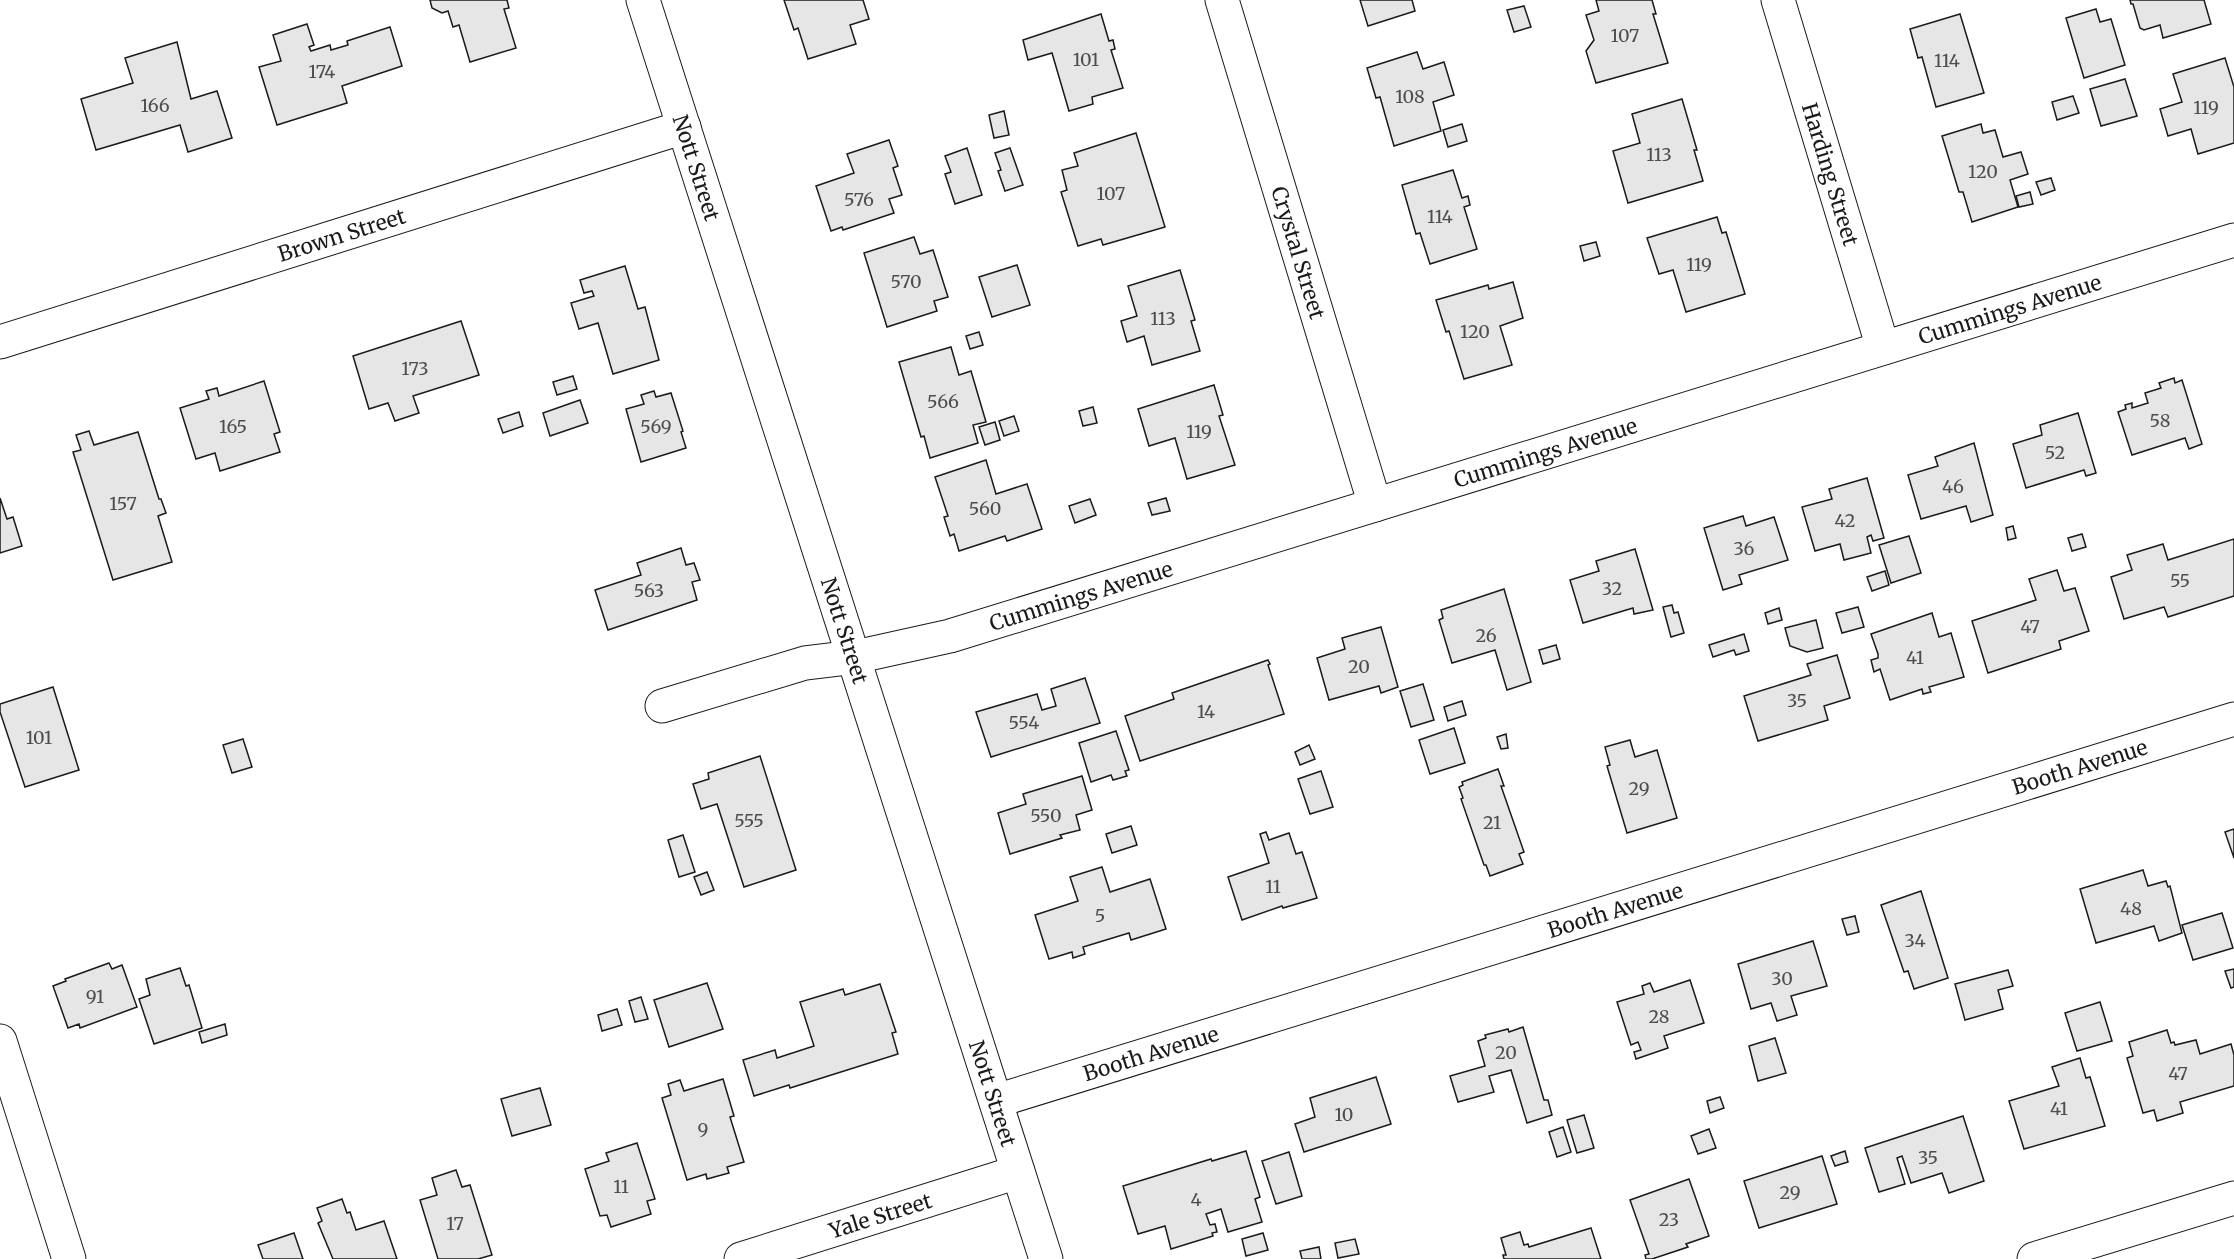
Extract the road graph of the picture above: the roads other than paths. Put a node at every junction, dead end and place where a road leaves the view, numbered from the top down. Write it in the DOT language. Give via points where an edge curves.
graph roads {
  1 [pos="643,0"];
  2 [pos="1222,0"];
  3 [pos="1778,0"];
  4 [pos="684,127"];
  5 [pos="2234,240"];
  6 [pos="0,342"];
  7 [pos="1883,348"];
  8 [pos="1375,505"];
  9 [pos="855,657"];
  10 [pos="662,706"];
  11 [pos="2234,719"];
  12 [pos="0,1041"];
  13 [pos="996,1101"];
  14 [pos="1018,1172"];
  15 [pos="2234,1198"];
  16 [pos="69,1259"];
  17 [pos="741,1259"];
  18 [pos="1046,1259"];
  19 [pos="2034,1259"];
  1 -- 4 [label="street, Nott Street"];
  2 -- 8 [label="street, Crystal Street"];
  3 -- 7 [label="street, Harding Street"];
  4 -- 6 [label="street, Brown Street"];
  4 -- 9 [label="street, Nott Street"];
  5 -- 7 [label="street, Cummings Avenue"];
  7 -- 8 [label="street, Cummings Avenue"];
  8 -- 9 [label="street, Cummings Avenue" via="950,636"];
  9 -- 10 [label="street, Cummings Avenue" via="793,666"];
  9 -- 13 [label="street, Nott Street"];
  11 -- 13 [label="street, Booth Avenue"];
  12 -- 16 [label="street"];
  13 -- 14 [label="street, Nott Street"];
  14 -- 17 [label="street, Yale Street"];
  14 -- 18 [label="street, Nott Street"];
  15 -- 19 [label="street"];
}
